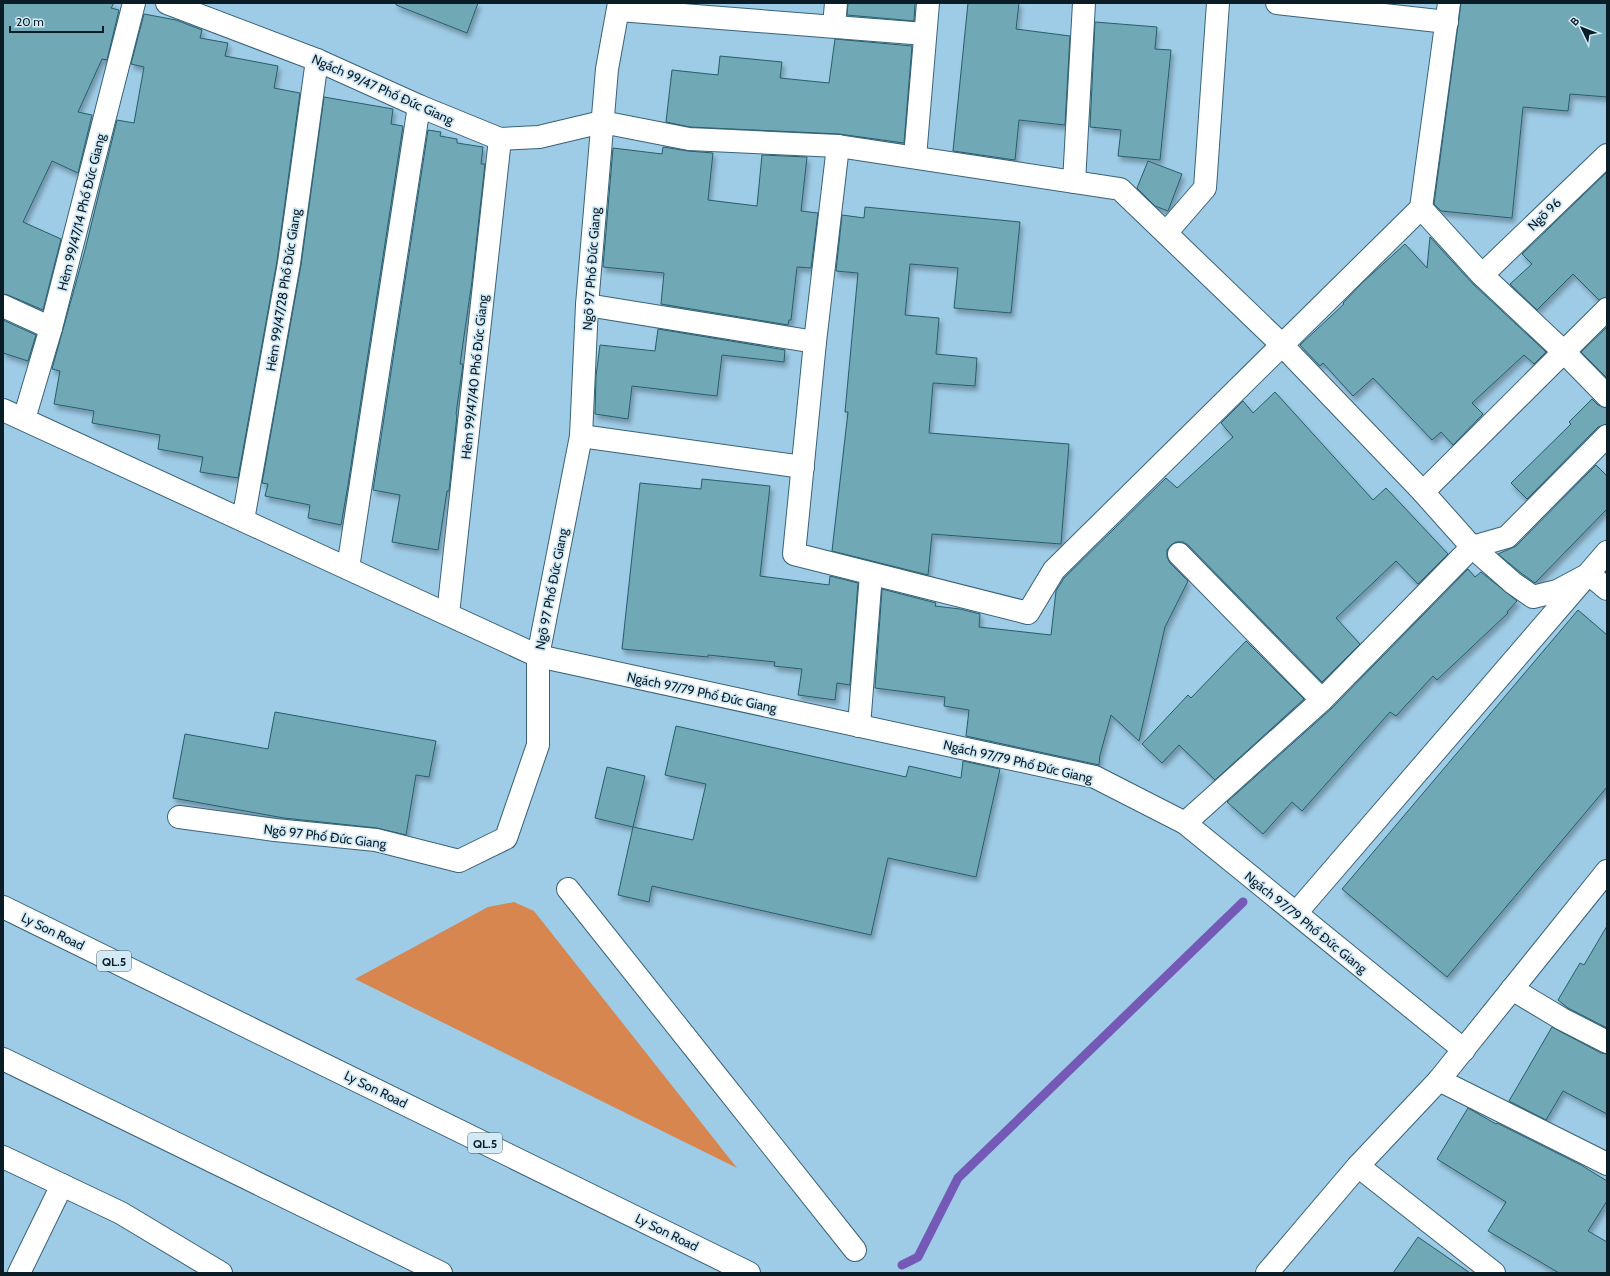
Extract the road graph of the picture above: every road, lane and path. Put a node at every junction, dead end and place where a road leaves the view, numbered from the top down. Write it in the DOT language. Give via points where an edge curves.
graph roads {
  1 [pos="134,3"];
  2 [pos="167,3"];
  3 [pos="836,3"];
  4 [pos="928,3"];
  5 [pos="1084,3"];
  6 [pos="1218,3"];
  7 [pos="1277,3"];
  8 [pos="619,6"];
  9 [pos="754,12"];
  10 [pos="1448,13"];
  11 [pos="834,26"];
  12 [pos="925,34"];
  13 [pos="317,60"];
  14 [pos="419,106"];
  15 [pos="602,122"];
  16 [pos="500,139"];
  17 [pos="838,146"];
  18 [pos="1607,155"];
  19 [pos="915,157"];
  20 [pos="1074,182"];
  21 [pos="1421,208"];
  22 [pos="1166,233"];
  23 [pos="1482,275"];
  24 [pos="587,305"];
  25 [pos="3,306"];
  26 [pos="1607,309"];
  27 [pos="51,328"];
  28 [pos="815,342"];
  29 [pos="1281,344"];
  30 [pos="1564,352"];
  31 [pos="1607,396"];
  32 [pos="3,410"];
  33 [pos="24,419"];
  34 [pos="581,436"];
  35 [pos="1607,436"];
  36 [pos="803,467"];
  37 [pos="1423,492"];
  38 [pos="243,520"];
  39 [pos="1472,547"];
  40 [pos="1607,552"];
  41 [pos="1179,554"];
  42 [pos="348,568"];
  43 [pos="871,574"];
  44 [pos="1589,574"];
  45 [pos="1607,589"];
  46 [pos="448,614"];
  47 [pos="538,656"];
  48 [pos="1322,700"];
  49 [pos="859,726"];
  50 [pos="179,817"];
  51 [pos="1185,823"];
  52 [pos="1607,871"];
  53 [pos="568,889"];
  54 [pos="3,907"];
  55 [pos="1296,913"];
  56 [pos="1512,989"];
  57 [pos="1607,1042"];
  58 [pos="1464,1050"];
  59 [pos="3,1058"];
  60 [pos="1439,1080"];
  61 [pos="3,1157"];
  62 [pos="1607,1164"];
  63 [pos="1358,1166"];
  64 [pos="62,1185"];
  65 [pos="855,1250"];
  66 [pos="19,1273"];
  67 [pos="221,1273"];
  68 [pos="441,1273"];
  69 [pos="749,1273"];
  70 [pos="1267,1273"];
  71 [pos="1494,1273"];
  1 -- 27 [label="main road, Hẻm 99/47/14 Phố Đức Giang"];
  2 -- 13 [label="main road, Ngách 99/47 Phố Đức Giang"];
  3 -- 11 [label="main road"];
  4 -- 12 [label="main road"];
  5 -- 20 [label="main road"];
  6 -- 22 [label="main road" via="1205,188"];
  7 -- 10 [label="main road"];
  8 -- 9 [label="main road"];
  8 -- 15 [label="main road, Ngõ 97 Phố Đức Giang" via="606,69"];
  9 -- 11 [label="main road"];
  10 -- 21 [label="main road"];
  11 -- 12 [label="main road"];
  12 -- 19 [label="main road"];
  13 -- 14 [label="main road, Ngách 99/47 Phố Đức Giang"];
  13 -- 38 [label="main road, Hẻm 99/47/28 Phố Đức Giang" via="289,263"];
  14 -- 16 [label="main road, Ngách 99/47 Phố Đức Giang"];
  14 -- 42 [label="main road"];
  15 -- 16 [label="main road, Ngách 99/47 Phố Đức Giang" via="539,137"];
  15 -- 17 [label="main road" via="689,140"];
  15 -- 24 [label="main road, Ngõ 97 Phố Đức Giang"];
  16 -- 46 [label="main road, Hẻm 99/47/40 Phố Đức Giang"];
  17 -- 19 [label="main road"];
  17 -- 28 [label="main road"];
  18 -- 23 [label="main road, Ngõ 96"];
  19 -- 20 [label="main road"];
  20 -- 22 [label="main road" via="1120,189"];
  21 -- 23 [label="main road"];
  21 -- 29 [label="main road"];
  22 -- 29 [label="main road"];
  23 -- 30 [label="main road"];
  24 -- 28 [label="main road"];
  24 -- 34 [label="main road, Ngõ 97 Phố Đức Giang"];
  25 -- 27 [label="main road"];
  26 -- 30 [label="main road"];
  27 -- 33 [label="main road, Hẻm 99/47/14 Phố Đức Giang"];
  28 -- 36 [label="main road"];
  29 -- 37 [label="main road"];
  29 -- 43 [label="main road" via="1054,570 1028,613"];
  30 -- 31 [label="main road"];
  30 -- 37 [label="main road"];
  32 -- 33 [label="main road, Ngách 97/79 Phố Đức Giang"];
  33 -- 38 [label="main road, Ngách 97/79 Phố Đức Giang"];
  34 -- 36 [label="main road"];
  34 -- 47 [label="main road, Ngõ 97 Phố Đức Giang"];
  35 -- 39 [label="main road" via="1507,537"];
  36 -- 43 [label="main road" via="794,554"];
  37 -- 39 [label="main road"];
  38 -- 42 [label="main road, Ngách 97/79 Phố Đức Giang"];
  39 -- 44 [label="main road" via="1533,597 1557,591"];
  39 -- 48 [label="main road"];
  40 -- 44 [label="main road"];
  41 -- 48 [label="main road"];
  42 -- 46 [label="main road, Ngách 97/79 Phố Đức Giang"];
  43 -- 49 [label="main road"];
  44 -- 45 [label="main road"];
  44 -- 55 [label="main road"];
  46 -- 47 [label="main road, Ngách 97/79 Phố Đức Giang"];
  47 -- 49 [label="main road, Ngách 97/79 Phố Đức Giang"];
  47 -- 50 [label="main road, Ngõ 97 Phố Đức Giang" via="538,745 506,838 459,860 376,840"];
  48 -- 51 [label="main road"];
  49 -- 51 [label="main road, Ngách 97/79 Phố Đức Giang" via="1095,777"];
  51 -- 55 [label="main road, Ngách 97/79 Phố Đức Giang"];
  52 -- 56 [label="main road"];
  53 -- 65 [label="main road"];
  54 -- 69 [label="main road, Ly Son Road / QL.5"];
  55 -- 58 [label="main road, Ngách 97/79 Phố Đức Giang"];
  56 -- 57 [label="main road"];
  56 -- 58 [label="main road"];
  58 -- 60 [label="main road"];
  59 -- 68 [label="main road"];
  60 -- 62 [label="main road"];
  60 -- 63 [label="main road"];
  61 -- 64 [label="main road"];
  63 -- 70 [label="main road"];
  63 -- 71 [label="main road"];
  64 -- 66 [label="main road"];
  64 -- 67 [label="main road" via="121,1213"];
}
